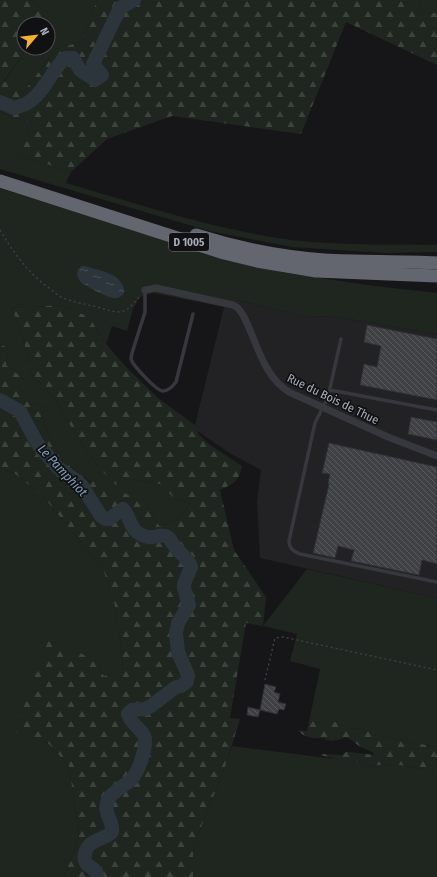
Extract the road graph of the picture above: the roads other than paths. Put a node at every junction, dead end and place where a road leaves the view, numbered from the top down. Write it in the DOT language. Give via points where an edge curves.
graph roads {
  1 [pos="0,174"];
  2 [pos="0,181"];
  3 [pos="67,198"];
  4 [pos="436,263"];
  5 [pos="403,275"];
  6 [pos="437,276"];
  7 [pos="437,283"];
  8 [pos="145,290"];
  9 [pos="193,314"];
  10 [pos="341,339"];
  11 [pos="330,390"];
  12 [pos="324,408"];
  13 [pos="437,410"];
  14 [pos="437,456"];
  15 [pos="437,582"];
  1 -- 3 [label="highway, D 1005"];
  2 -- 3 [label="highway, D 1005"];
  3 -- 4 [label="highway, D 1005" via="261,251 323,260"];
  3 -- 5 [label="highway, D 1005" via="224,253 257,261 316,271"];
  5 -- 6 [label="highway, D 1005"];
  5 -- 7 [label="highway"];
  8 -- 9 [label="lane" via="145,312 131,360 158,389 169,389 176,382"];
  8 -- 12 [label="street, Rue du Bois de Thue" via="156,288 238,308 267,368 277,382 289,392"];
  10 -- 11 [label="lane"];
  11 -- 12 [label="lane"];
  11 -- 13 [label="lane"];
  12 -- 14 [label="street, Rue du Bois de Thue"];
  12 -- 15 [label="lane" via="314,426 290,546 300,554"];
}
